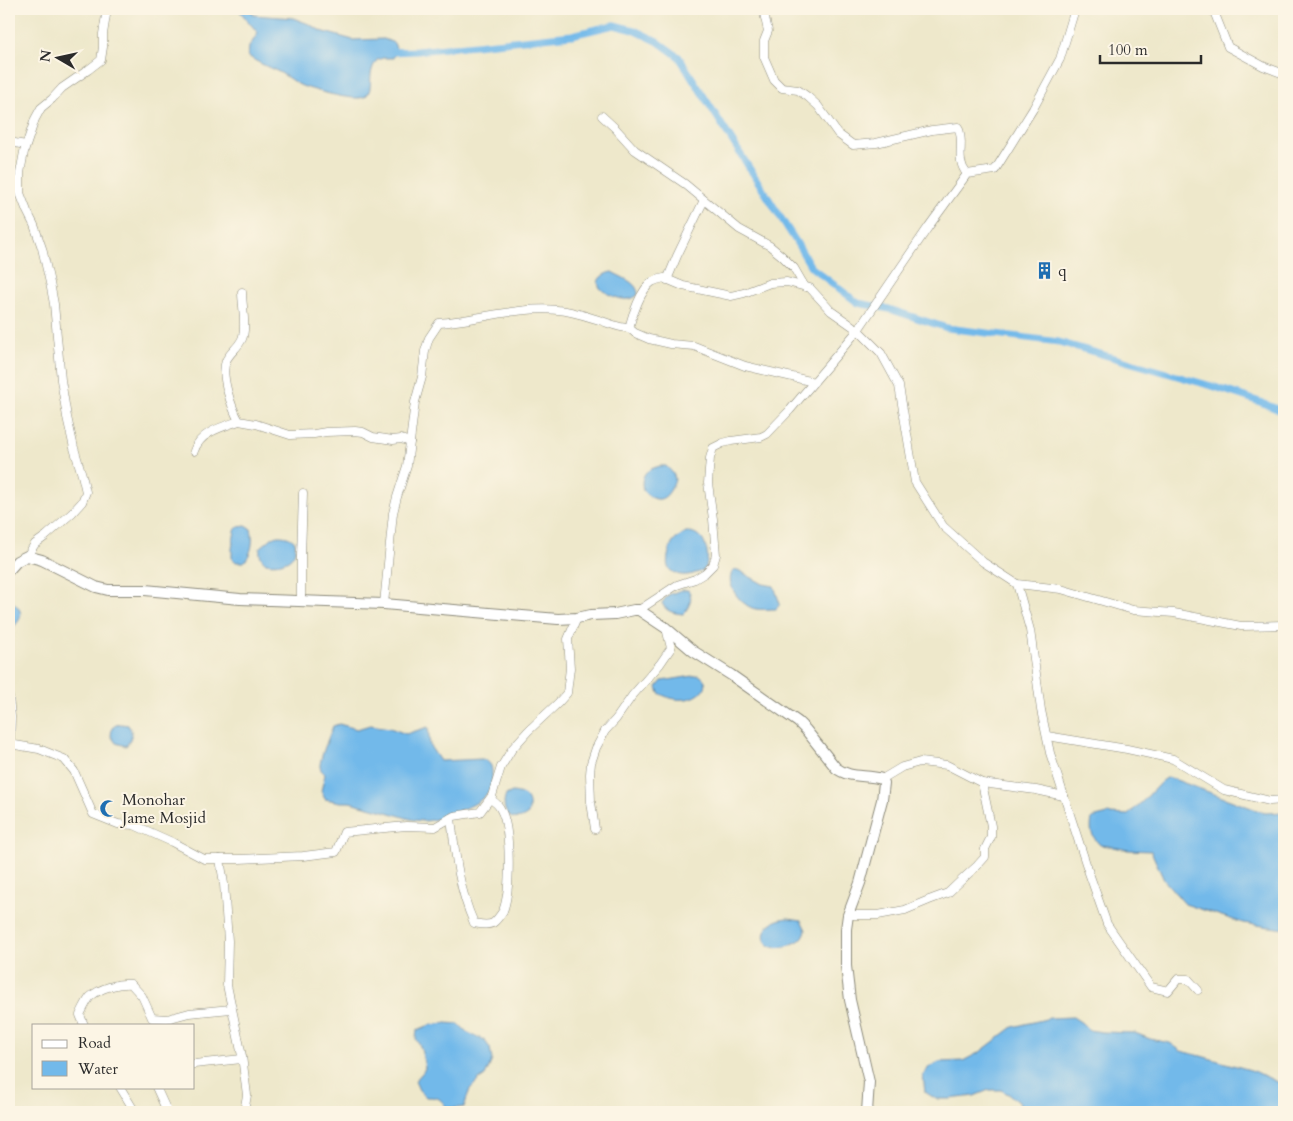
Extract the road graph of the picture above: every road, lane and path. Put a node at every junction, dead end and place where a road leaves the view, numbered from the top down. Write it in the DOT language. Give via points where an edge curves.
graph roads {
  1 [pos="107,9"];
  2 [pos="763,9"];
  3 [pos="1075,9"];
  4 [pos="1213,9"];
  5 [pos="1284,74"];
  6 [pos="602,116"];
  7 [pos="9,142"];
  8 [pos="26,145"];
  9 [pos="967,174"];
  10 [pos="704,200"];
  11 [pos="667,280"];
  12 [pos="805,287"];
  13 [pos="242,292"];
  14 [pos="629,328"];
  15 [pos="858,330"];
  16 [pos="814,382"];
  17 [pos="239,421"];
  18 [pos="410,442"];
  19 [pos="194,451"];
  20 [pos="303,493"];
  21 [pos="27,556"];
  22 [pos="9,568"];
  23 [pos="1017,584"];
  24 [pos="301,600"];
  25 [pos="384,604"];
  26 [pos="639,610"];
  27 [pos="577,618"];
  28 [pos="1284,625"];
  29 [pos="666,628"];
  30 [pos="9,697"];
  31 [pos="1047,736"];
  32 [pos="9,744"];
  33 [pos="882,779"];
  34 [pos="982,783"];
  35 [pos="1064,796"];
  36 [pos="490,799"];
  37 [pos="1284,800"];
  38 [pos="451,818"];
  39 [pos="595,828"];
  40 [pos="220,859"];
  41 [pos="848,915"];
  42 [pos="1198,990"];
  43 [pos="231,1009"];
  44 [pos="84,1024"];
  45 [pos="242,1058"];
  46 [pos="195,1064"];
  47 [pos="121,1088"];
  48 [pos="156,1088"];
  49 [pos="135,1112"];
  50 [pos="165,1112"];
  51 [pos="244,1112"];
  52 [pos="867,1112"];
  1 -- 8 [label="street" via="101,60 40,108"];
  2 -- 9 [label="street" via="768,32 764,41 764,57 774,80 782,88 798,90 808,97 838,134 853,145 958,127 962,134 960,162"];
  3 -- 9 [label="street" via="1060,59 995,170"];
  4 -- 5 [label="street" via="1228,47"];
  6 -- 10 [label="street" via="635,150"];
  7 -- 8 [label="street"];
  8 -- 21 [label="street" via="20,193 42,248 54,304 67,417 86,492 72,513 35,544"];
  9 -- 15 [label="street"];
  10 -- 11 [label="street"];
  10 -- 12 [label="street" via="739,229 782,256"];
  11 -- 12 [label="street" via="731,296 770,283 787,282"];
  11 -- 14 [label="street" via="664,278 651,283 643,292"];
  12 -- 15 [label="street"];
  13 -- 17 [label="street" via="242,339 226,359 224,369"];
  14 -- 16 [label="street" via="649,339 694,346 745,366"];
  14 -- 18 [label="street" via="558,310 489,315 439,323 425,351"];
  15 -- 16 [label="street"];
  15 -- 23 [label="street" via="881,353 899,386 915,482 943,526 983,562"];
  16 -- 26 [label="street" via="767,434 713,448 708,483 716,555 713,565 705,573 677,585"];
  17 -- 18 [label="street" via="290,435 355,431"];
  17 -- 19 [label="street" via="204,436"];
  18 -- 25 [label="street" via="407,466 393,513"];
  20 -- 24 [label="street"];
  21 -- 22 [label="street"];
  21 -- 24 [label="street" via="108,590"];
  23 -- 28 [label="street" via="1061,589 1133,610 1174,613 1241,626"];
  23 -- 31 [label="street" via="1030,630"];
  24 -- 25 [label="street"];
  25 -- 27 [label="street"];
  26 -- 27 [label="street"];
  26 -- 29 [label="street"];
  27 -- 36 [label="street" via="568,639 570,668 567,693 512,749 501,766"];
  29 -- 33 [label="street" via="693,651 798,722 841,772"];
  29 -- 39 [label="street" via="671,648 605,731 596,748 590,774"];
  30 -- 32 [label="street"];
  31 -- 35 [label="street"];
  31 -- 37 [label="street" via="1173,759 1224,790 1270,801"];
  32 -- 40 [label="street" via="39,749 64,759 74,771 93,814 118,824 134,825 204,860"];
  33 -- 34 [label="street" via="902,767 920,762 947,764"];
  33 -- 41 [label="street" via="882,800"];
  34 -- 35 [label="street"];
  34 -- 41 [label="street" via="991,836 985,857 977,866 948,893 905,910 878,916"];
  35 -- 42 [label="street" via="1107,924 1151,987 1168,991 1178,979 1188,979"];
  36 -- 38 [label="street" via="480,812"];
  36 -- 38 [label="street" via="502,810 506,820 508,888 503,911 493,922 485,925 474,923 466,906"];
  38 -- 40 [label="street" via="435,827 406,826 344,832 336,852"];
  40 -- 43 [label="street"];
  41 -- 52 [label="street" via="846,966 850,1000 869,1082"];
  43 -- 44 [label="street" via="189,1013 168,1020 152,1018 142,996 131,984 120,983 90,998 80,1014"];
  43 -- 45 [label="street"];
  45 -- 46 [label="street"];
  45 -- 51 [label="street" via="247,1095"];
  47 -- 49 [label="street"];
  48 -- 50 [label="street"];
}
